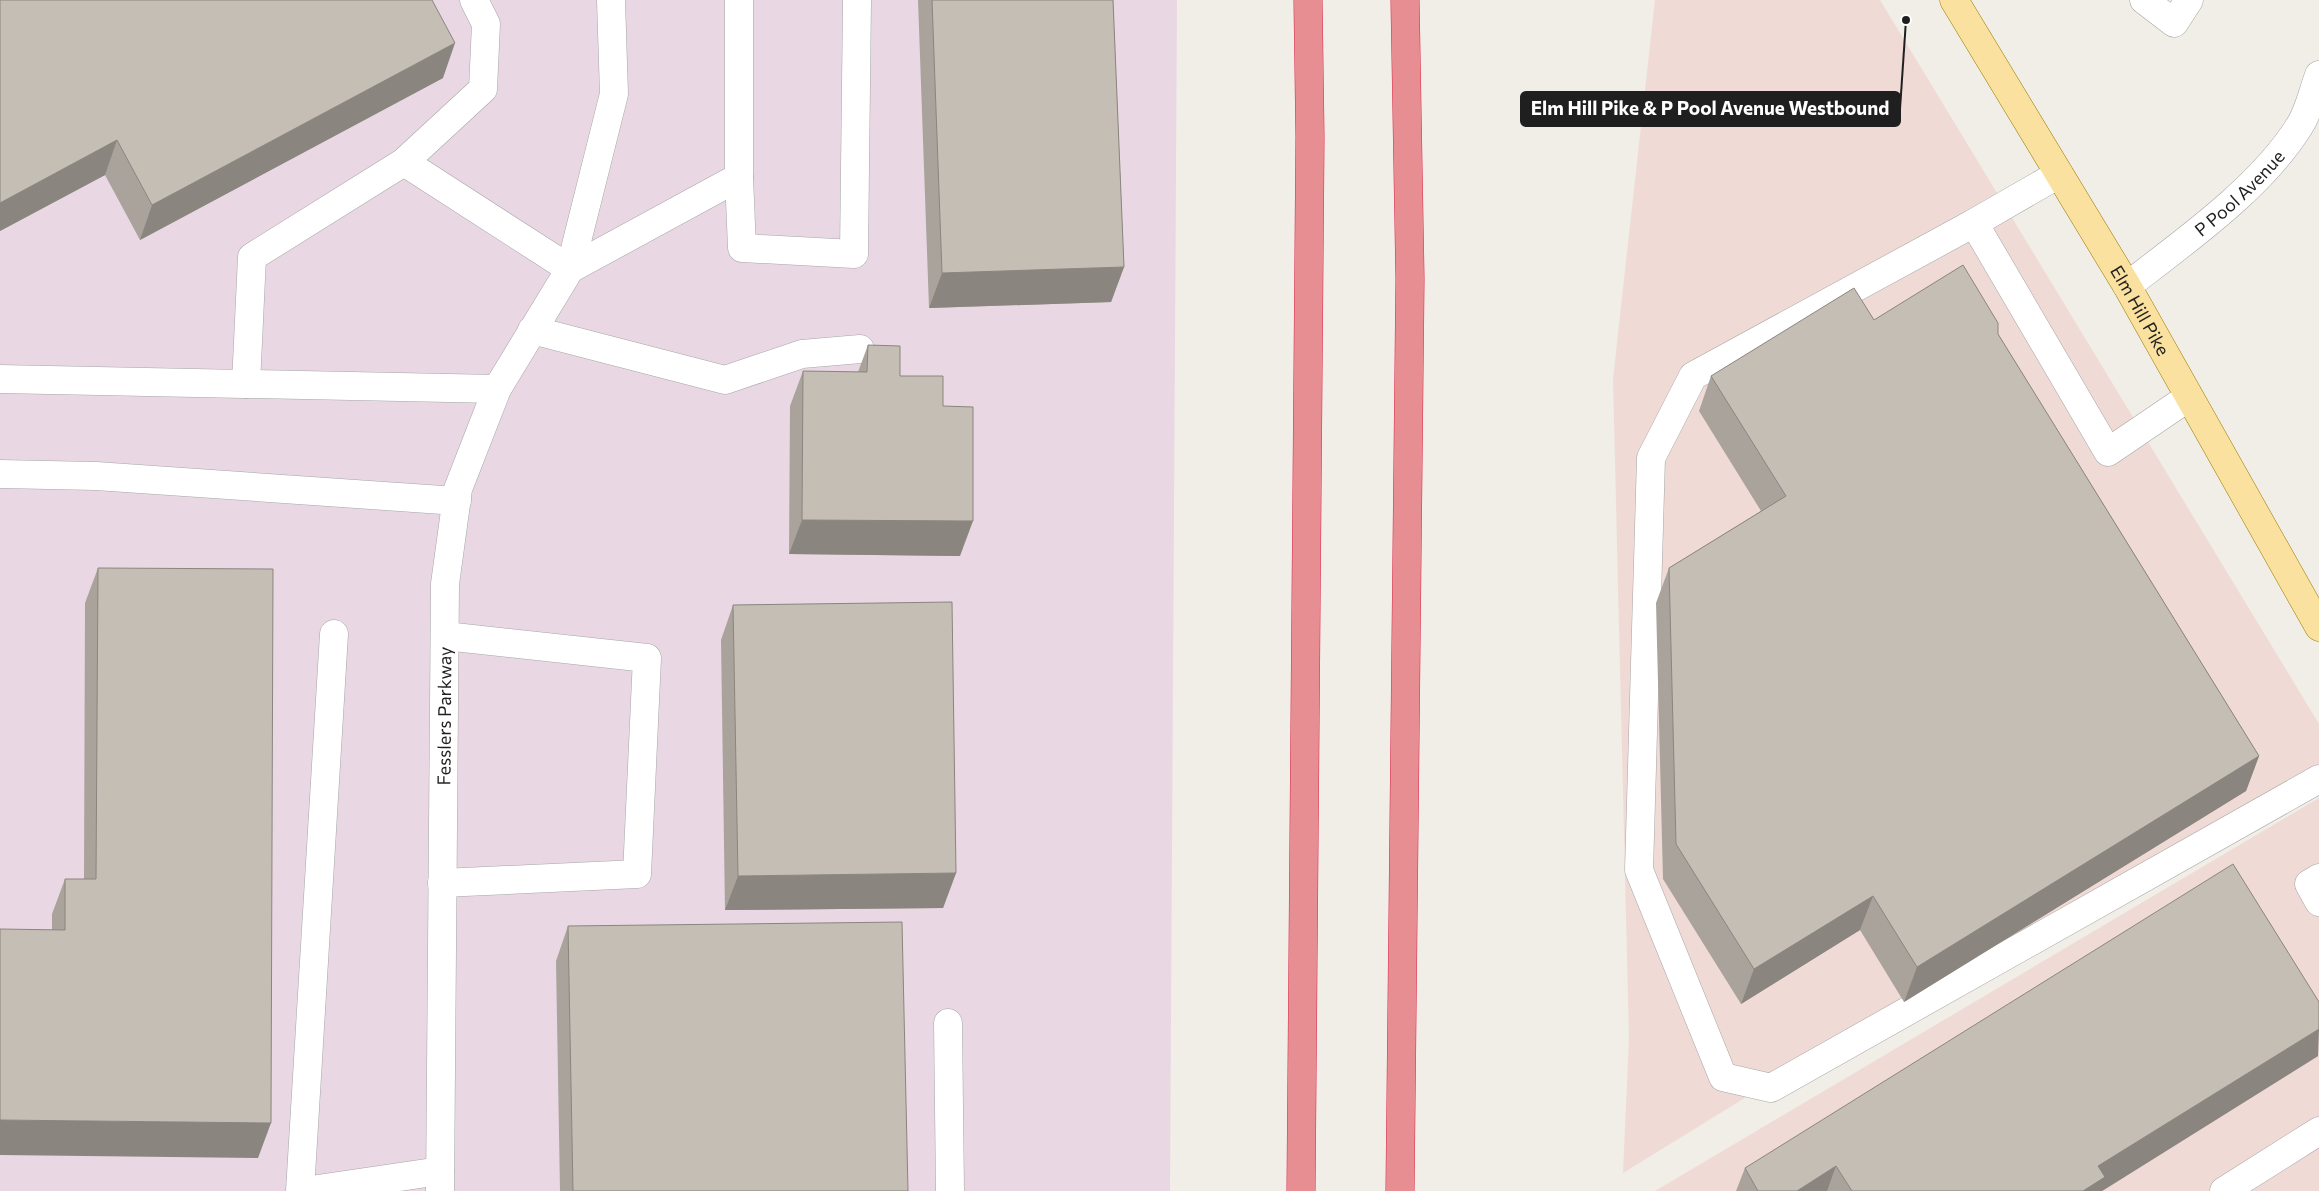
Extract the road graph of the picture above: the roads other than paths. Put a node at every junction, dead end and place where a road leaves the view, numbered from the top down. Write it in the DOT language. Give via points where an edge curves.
graph roads {
  1 [pos="474,0"];
  2 [pos="611,0"];
  3 [pos="739,0"];
  4 [pos="857,0"];
  5 [pos="1308,0"];
  6 [pos="1405,0"];
  7 [pos="1954,0"];
  8 [pos="2144,0"];
  9 [pos="2189,0"];
  10 [pos="2319,75"];
  11 [pos="2313,110"];
  12 [pos="404,162"];
  13 [pos="2059,174"];
  14 [pos="740,177"];
  15 [pos="1974,222"];
  16 [pos="570,269"];
  17 [pos="2127,286"];
  18 [pos="532,330"];
  19 [pos="860,349"];
  20 [pos="0,379"];
  21 [pos="246,384"];
  22 [pos="497,389"];
  23 [pos="2190,397"];
  24 [pos="0,474"];
  25 [pos="457,501"];
  26 [pos="2319,627"];
  27 [pos="334,634"];
  28 [pos="445,636"];
  29 [pos="2319,779"];
  30 [pos="2319,878"];
  31 [pos="442,883"];
  32 [pos="2319,902"];
  33 [pos="948,1023"];
  34 [pos="2319,1131"];
  35 [pos="440,1181"];
  36 [pos="302,1191"];
  37 [pos="950,1191"];
  38 [pos="1301,1191"];
  39 [pos="1400,1191"];
  40 [pos="2224,1191"];
  1 -- 12 [label="street" via="486,24 483,89"];
  2 -- 16 [label="street" via="614,94"];
  3 -- 14 [label="street"];
  4 -- 14 [label="street" via="854,254 742,248"];
  5 -- 38 [label="highway" via="1310,147"];
  6 -- 39 [label="highway" via="1410,278"];
  7 -- 13 [label="main road, Elm Hill Pike"];
  8 -- 9 [label="street" via="2174,23"];
  10 -- 11 [label="street, P Pool Avenue"];
  11 -- 17 [label="street, P Pool Avenue" via="2268,167 2200,229"];
  12 -- 16 [label="street"];
  12 -- 21 [label="street" via="252,257"];
  13 -- 15 [label="street"];
  13 -- 17 [label="main road, Elm Hill Pike"];
  14 -- 16 [label="street"];
  15 -- 23 [label="street" via="2108,452"];
  15 -- 29 [label="street" via="1693,376 1651,458 1639,870 1723,1077 1770,1088"];
  16 -- 18 [label="street, Fesslers Parkway"];
  17 -- 23 [label="main road, Elm Hill Pike"];
  18 -- 19 [label="street" via="726,380 802,354"];
  18 -- 22 [label="street, Fesslers Parkway"];
  20 -- 21 [label="street"];
  21 -- 22 [label="street"];
  22 -- 25 [label="street, Fesslers Parkway" via="458,489"];
  23 -- 26 [label="main road, Elm Hill Pike"];
  24 -- 25 [label="street" via="96,476"];
  25 -- 28 [label="street, Fesslers Parkway" via="445,584"];
  27 -- 36 [label="street"];
  28 -- 31 [label="street, Fesslers Parkway"];
  28 -- 31 [label="street" via="647,658 637,874"];
  30 -- 32 [label="street" via="2309,884"];
  31 -- 35 [label="street, Fesslers Parkway"];
  33 -- 37 [label="street"];
  34 -- 40 [label="street"];
  35 -- 36 [label="street"];
}
